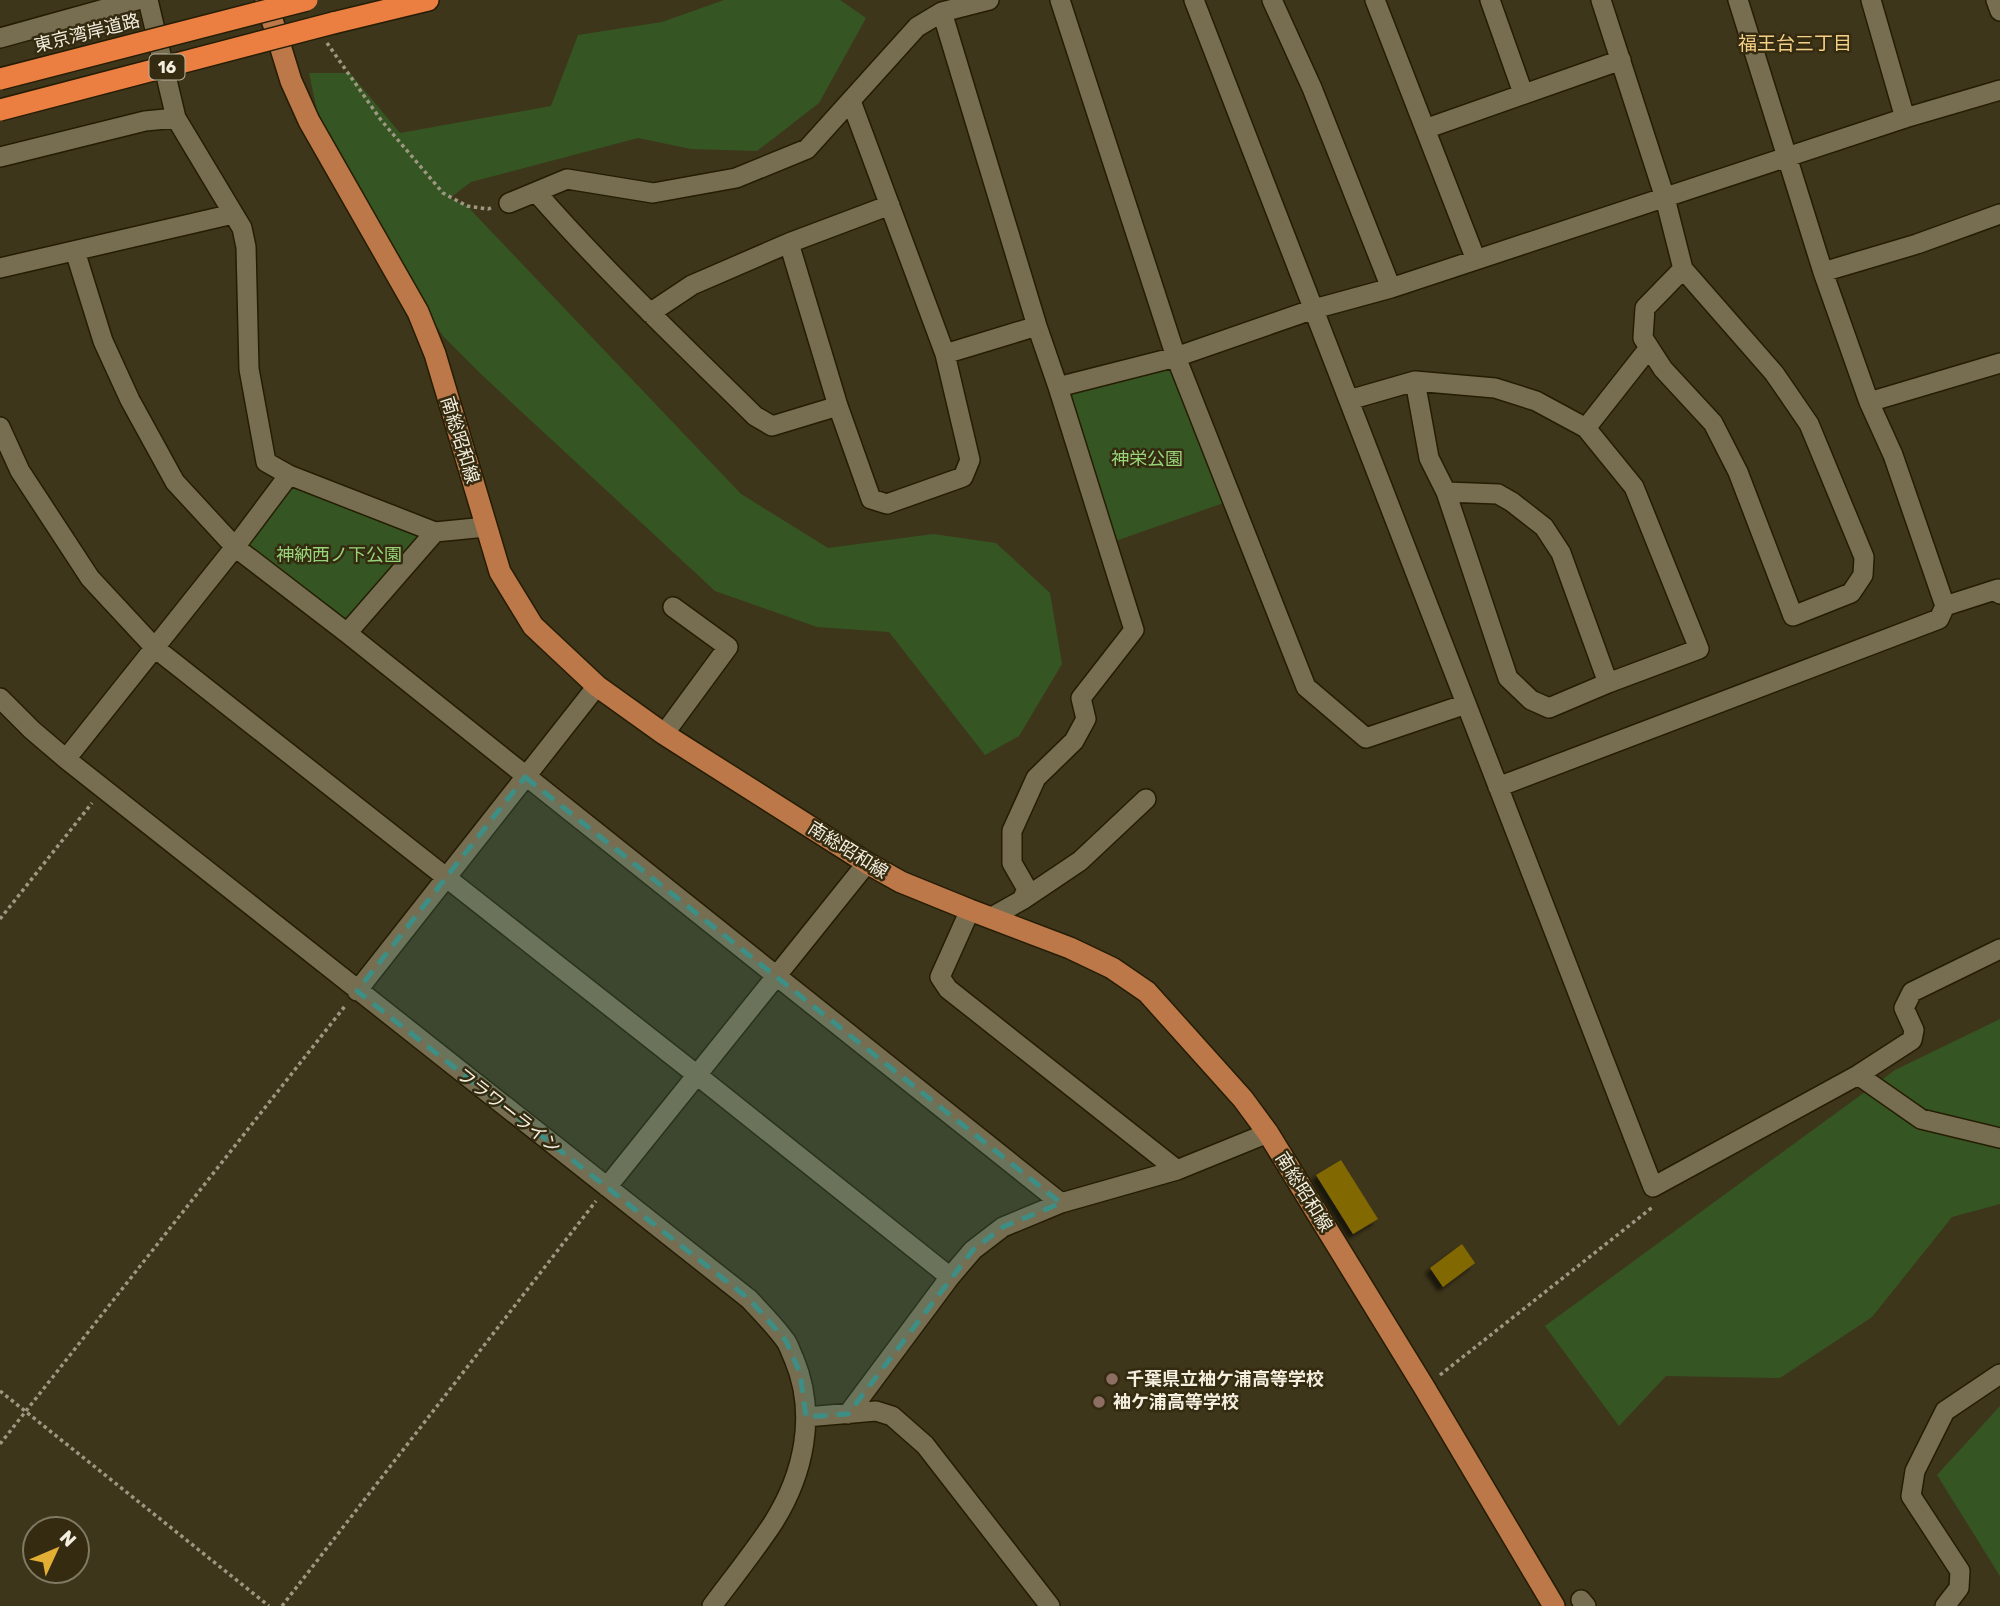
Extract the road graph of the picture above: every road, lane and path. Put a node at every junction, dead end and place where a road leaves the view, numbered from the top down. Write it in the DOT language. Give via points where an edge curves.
graph roads {
  1 [pos="137,0"];
  2 [pos="148,0"];
  3 [pos="266,0"];
  4 [pos="307,0"];
  5 [pos="428,0"];
  6 [pos="989,0"];
  7 [pos="1060,0"];
  8 [pos="1194,0"];
  9 [pos="1272,0"];
  10 [pos="1376,0"];
  11 [pos="1490,0"];
  12 [pos="1601,0"];
  13 [pos="1738,0"];
  14 [pos="1871,0"];
  15 [pos="1996,0"];
  16 [pos="2000,11"];
  17 [pos="942,12"];
  18 [pos="0,38"];
  19 [pos="337,58"];
  20 [pos="1621,60"];
  21 [pos="0,79"];
  22 [pos="2000,90"];
  23 [pos="1523,93"];
  24 [pos="851,101"];
  25 [pos="0,110"];
  26 [pos="176,118"];
  27 [pos="1905,118"];
  28 [pos="1426,129"];
  29 [pos="0,157"];
  30 [pos="1787,157"];
  31 [pos="536,192"];
  32 [pos="1665,198"];
  33 [pos="509,203"];
  34 [pos="890,205"];
  35 [pos="233,214"];
  36 [pos="2000,214"];
  37 [pos="789,243"];
  38 [pos="75,251"];
  39 [pos="1476,260"];
  40 [pos="0,268"];
  41 [pos="1683,270"];
  42 [pos="1823,272"];
  43 [pos="1391,288"];
  44 [pos="1314,309"];
  45 [pos="650,313"];
  46 [pos="1037,326"];
  47 [pos="1649,348"];
  48 [pos="944,354"];
  49 [pos="1176,357"];
  50 [pos="2000,363"];
  51 [pos="1415,381"];
  52 [pos="1058,387"];
  53 [pos="1349,400"];
  54 [pos="1869,402"];
  55 [pos="838,406"];
  56 [pos="0,427"];
  57 [pos="1586,428"];
  58 [pos="289,475"];
  59 [pos="1446,492"];
  60 [pos="486,527"];
  61 [pos="435,532"];
  62 [pos="236,547"];
  63 [pos="2000,594"];
  64 [pos="1945,606"];
  65 [pos="673,607"];
  66 [pos="347,633"];
  67 [pos="155,648"];
  68 [pos="1608,683"];
  69 [pos="597,687"];
  70 [pos="0,698"];
  71 [pos="1466,704"];
  72 [pos="664,734"];
  73 [pos="66,759"];
  74 [pos="525,777"];
  75 [pos="1498,787"];
  76 [pos="103,789"];
  77 [pos="1146,799"];
  78 [pos="867,863"];
  79 [pos="445,878"];
  80 [pos="1022,900"];
  81 [pos="970,910"];
  82 [pos="990,918"];
  83 [pos="0,919"];
  84 [pos="2000,950"];
  85 [pos="777,976"];
  86 [pos="357,991"];
  87 [pos="697,1075"];
  88 [pos="1858,1075"];
  89 [pos="1268,1133"];
  90 [pos="2000,1138"];
  91 [pos="1177,1170"];
  92 [pos="607,1188"];
  93 [pos="1662,1200"];
  94 [pos="1061,1203"];
  95 [pos="950,1278"];
  96 [pos="2000,1374"];
  97 [pos="1424,1387"];
  98 [pos="0,1391"];
  99 [pos="26,1411"];
  100 [pos="848,1414"];
  101 [pos="806,1417"];
  102 [pos="0,1444"];
  103 [pos="269,1606"];
  104 [pos="282,1606"];
  105 [pos="712,1606"];
  106 [pos="1050,1606"];
  107 [pos="1554,1606"];
  108 [pos="1945,1606"];
  1 -- 18 [label="street"];
  2 -- 26 [label="street"];
  3 -- 60 [label="main road, 南総昭和線" via="291,81 309,121 418,312 435,354"];
  4 -- 21 [label="highway, 東京湾岸道路 / 16, bridge"];
  5 -- 25 [label="highway, 16, bridge"];
  6 -- 17 [label="street"];
  7 -- 49 [label="street"];
  8 -- 44 [label="street"];
  9 -- 43 [label="street"];
  10 -- 28 [label="street"];
  11 -- 23 [label="street"];
  12 -- 20 [label="street"];
  13 -- 30 [label="street"];
  14 -- 27 [label="street"];
  15 -- 16 [label="street"];
  17 -- 24 [label="street" via="917,27"];
  17 -- 46 [label="street"];
  19 -- 33 [label="path" via="381,120 443,193 467,206 488,209"];
  20 -- 23 [label="street"];
  20 -- 32 [label="street"];
  22 -- 27 [label="street"];
  23 -- 28 [label="street"];
  24 -- 31 [label="street" via="807,149 736,178 653,194 567,179"];
  24 -- 34 [label="street"];
  26 -- 29 [label="street" via="145,121"];
  26 -- 35 [label="street"];
  27 -- 30 [label="street"];
  28 -- 39 [label="street"];
  30 -- 32 [label="street"];
  30 -- 42 [label="street"];
  31 -- 33 [label="street"];
  31 -- 45 [label="street"];
  32 -- 39 [label="street"];
  32 -- 41 [label="street"];
  34 -- 37 [label="street"];
  34 -- 48 [label="street"];
  35 -- 38 [label="street"];
  35 -- 58 [label="street" via="246,247 249,369 266,462"];
  36 -- 42 [label="street"];
  37 -- 45 [label="street" via="692,285"];
  37 -- 55 [label="street"];
  38 -- 40 [label="street"];
  38 -- 62 [label="street" via="103,341 175,482"];
  39 -- 43 [label="street"];
  41 -- 47 [label="street" via="1645,308 1643,338"];
  41 -- 47 [label="street" via="1774,373 1809,424 1864,557 1863,575 1851,593 1793,616 1738,472 1713,423"];
  42 -- 54 [label="street"];
  43 -- 44 [label="street"];
  44 -- 49 [label="street"];
  44 -- 53 [label="street"];
  45 -- 55 [label="street" via="755,416 772,426"];
  46 -- 48 [label="street"];
  46 -- 52 [label="street"];
  47 -- 57 [label="street"];
  48 -- 55 [label="street" via="970,460 963,477 887,504 871,499"];
  49 -- 52 [label="street"];
  49 -- 71 [label="street" via="1306,687 1366,738"];
  50 -- 54 [label="street"];
  51 -- 53 [label="street"];
  51 -- 57 [label="street" via="1494,388 1536,401"];
  51 -- 59 [label="street" via="1429,458"];
  52 -- 80 [label="street" via="1134,630 1081,698 1086,719 1074,741 1036,778 1012,831 1012,863 1027,890"];
  53 -- 71 [label="street"];
  54 -- 64 [label="street" via="1893,455"];
  56 -- 67 [label="street" via="20,471 90,578"];
  57 -- 68 [label="street" via="1634,487 1699,649"];
  58 -- 61 [label="street"];
  58 -- 62 [label="street"];
  59 -- 68 [label="street" via="1498,494 1544,527 1561,553"];
  59 -- 68 [label="street" via="1508,678 1531,700 1549,708"];
  60 -- 61 [label="street"];
  60 -- 69 [label="main road, 南総昭和線" via="500,572 533,626"];
  61 -- 66 [label="street"];
  62 -- 66 [label="street"];
  62 -- 67 [label="street"];
  63 -- 64 [label="street" via="1998,589"];
  64 -- 75 [label="street" via="1939,619"];
  65 -- 72 [label="street" via="728,647"];
  66 -- 74 [label="street"];
  67 -- 73 [label="street"];
  67 -- 79 [label="street"];
  69 -- 72 [label="main road, 南総昭和線"];
  69 -- 74 [label="street"];
  70 -- 73 [label="street, フラワーライン"];
  71 -- 75 [label="street"];
  72 -- 78 [label="main road, 南総昭和線"];
  73 -- 76 [label="street, フラワーライン"];
  74 -- 79 [label="street"];
  74 -- 85 [label="street"];
  75 -- 88 [label="street" via="1653,1187"];
  76 -- 83 [label="path"];
  76 -- 86 [label="street, フラワーライン"];
  77 -- 80 [label="street" via="1080,861"];
  78 -- 81 [label="main road, 南総昭和線"];
  78 -- 85 [label="street"];
  79 -- 86 [label="street"];
  79 -- 87 [label="street"];
  80 -- 82 [label="street"];
  81 -- 82 [label="main road, 南総昭和線"];
  81 -- 91 [label="street" via="940,977 947,989"];
  82 -- 89 [label="main road, 南総昭和線" via="1070,948 1147,992"];
  84 -- 88 [label="street" via="1912,992 1904,1008 1914,1030 1912,1040"];
  85 -- 87 [label="street"];
  85 -- 94 [label="street"];
  86 -- 92 [label="street, フラワーライン"];
  86 -- 99 [label="path"];
  87 -- 92 [label="street"];
  87 -- 95 [label="street"];
  88 -- 90 [label="street" via="1921,1119"];
  89 -- 91 [label="street"];
  89 -- 97 [label="main road, 南総昭和線"];
  91 -- 94 [label="street"];
  92 -- 101 [label="street, フラワーライン" via="768,1318 786,1341 800,1373"];
  92 -- 104 [label="path"];
  93 -- 97 [label="path"];
  94 -- 95 [label="street" via="1003,1227 973,1250"];
  95 -- 100 [label="street"];
  96 -- 108 [label="street" via="1945,1411 1915,1471 1911,1496 1960,1571 1959,1588"];
  97 -- 107 [label="main road, 南総昭和線"];
  98 -- 99 [label="path"];
  99 -- 102 [label="path"];
  99 -- 103 [label="path"];
  100 -- 101 [label="street"];
  100 -- 106 [label="street" via="876,1411 892,1416 925,1445"];
  101 -- 105 [label="street, フラワーライン" via="804,1446 787,1497"];
}
